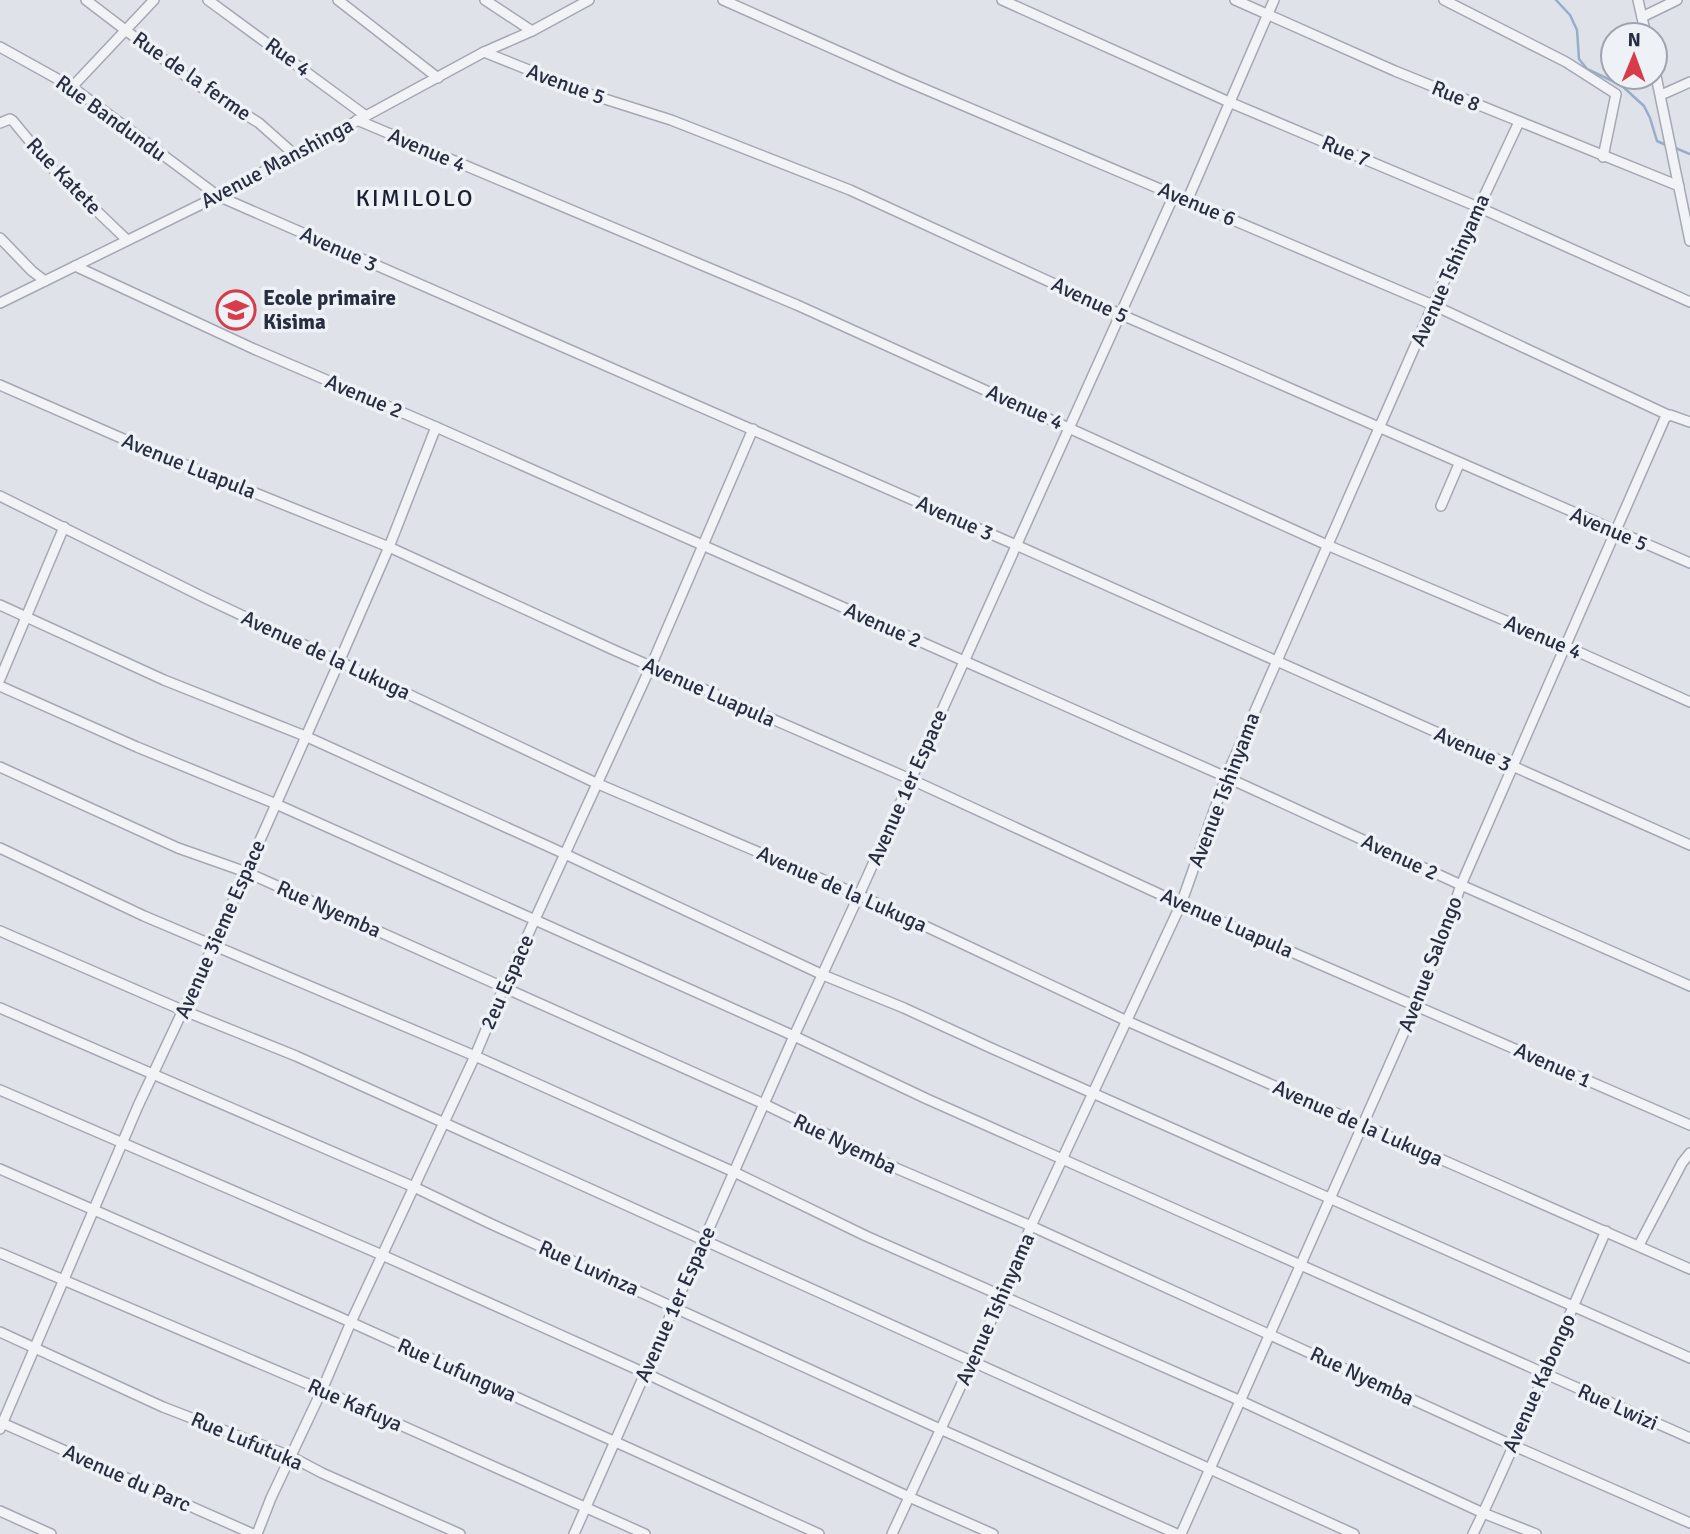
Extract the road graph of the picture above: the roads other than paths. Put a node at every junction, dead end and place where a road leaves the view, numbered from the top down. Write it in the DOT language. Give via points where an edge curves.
graph roads {
  1 [pos="86,0"];
  2 [pos="154,0"];
  3 [pos="208,0"];
  4 [pos="338,0"];
  5 [pos="485,0"];
  6 [pos="589,0"];
  7 [pos="723,0"];
  8 [pos="1002,0"];
  9 [pos="1235,0"];
  10 [pos="1274,0"];
  11 [pos="1444,0"];
  12 [pos="1637,0"];
  13 [pos="1677,0"];
  14 [pos="1268,14"];
  15 [pos="1642,18"];
  16 [pos="1643,21"];
  17 [pos="126,31"];
  18 [pos="532,31"];
  19 [pos="0,47"];
  20 [pos="484,51"];
  21 [pos="438,78"];
  22 [pos="1690,82"];
  23 [pos="72,87"];
  24 [pos="1660,91"];
  25 [pos="1661,95"];
  26 [pos="1229,102"];
  27 [pos="366,116"];
  28 [pos="357,120"];
  29 [pos="1519,122"];
  30 [pos="0,123"];
  31 [pos="295,155"];
  32 [pos="1602,156"];
  33 [pos="1679,186"];
  34 [pos="1174,195"];
  35 [pos="218,196"];
  36 [pos="1187,201"];
  37 [pos="1478,207"];
  38 [pos="127,240"];
  39 [pos="1,241"];
  40 [pos="1690,241"];
  41 [pos="75,266"];
  42 [pos="45,281"];
  43 [pos="1690,302"];
  44 [pos="0,303"];
  45 [pos="1433,304"];
  46 [pos="1122,314"];
  47 [pos="0,385"];
  48 [pos="1668,415"];
  49 [pos="1690,422"];
  50 [pos="1068,426"];
  51 [pos="436,427"];
  52 [pos="1380,428"];
  53 [pos="752,429"];
  54 [pos="1460,464"];
  55 [pos="0,496"];
  56 [pos="1441,506"];
  57 [pos="64,527"];
  58 [pos="1615,532"];
  59 [pos="704,545"];
  60 [pos="1016,545"];
  61 [pos="1327,545"];
  62 [pos="389,547"];
  63 [pos="1690,563"];
  64 [pos="0,606"];
  65 [pos="25,617"];
  66 [pos="1565,646"];
  67 [pos="965,661"];
  68 [pos="339,662"];
  69 [pos="1276,662"];
  70 [pos="651,666"];
  71 [pos="0,679"];
  72 [pos="0,686"];
  73 [pos="1690,702"];
  74 [pos="305,736"];
  75 [pos="0,766"];
  76 [pos="1513,766"];
  77 [pos="1226,777"];
  78 [pos="910,779"];
  79 [pos="597,783"];
  80 [pos="276,804"];
  81 [pos="1690,845"];
  82 [pos="0,848"];
  83 [pos="565,854"];
  84 [pos="246,872"];
  85 [pos="1461,885"];
  86 [pos="859,895"];
  87 [pos="1181,904"];
  88 [pos="534,920"];
  89 [pos="0,931"];
  90 [pos="214,944"];
  91 [pos="823,975"];
  92 [pos="1690,986"];
  93 [pos="503,989"];
  94 [pos="1416,1005"];
  95 [pos="0,1008"];
  96 [pos="183,1010"];
  97 [pos="1128,1021"];
  98 [pos="794,1036"];
  99 [pos="475,1056"];
  100 [pos="153,1075"];
  101 [pos="0,1090"];
  102 [pos="1093,1092"];
  103 [pos="764,1104"];
  104 [pos="444,1122"];
  105 [pos="1361,1125"];
  106 [pos="1690,1125"];
  107 [pos="123,1145"];
  108 [pos="1690,1153"];
  109 [pos="1062,1158"];
  110 [pos="0,1170"];
  111 [pos="734,1172"];
  112 [pos="414,1187"];
  113 [pos="1331,1199"];
  114 [pos="93,1211"];
  115 [pos="1031,1226"];
  116 [pos="1606,1231"];
  117 [pos="703,1239"];
  118 [pos="1639,1245"];
  119 [pos="0,1253"];
  120 [pos="382,1255"];
  121 [pos="1300,1265"];
  122 [pos="1690,1269"];
  123 [pos="64,1280"];
  124 [pos="1003,1295"];
  125 [pos="673,1306"];
  126 [pos="1573,1306"];
  127 [pos="351,1322"];
  128 [pos="0,1332"];
  129 [pos="1271,1335"];
  130 [pos="35,1347"];
  131 [pos="1690,1358"];
  132 [pos="972,1363"];
  133 [pos="645,1373"];
  134 [pos="1546,1375"];
  135 [pos="322,1390"];
  136 [pos="1241,1401"];
  137 [pos="1,1425"];
  138 [pos="940,1429"];
  139 [pos="1690,1438"];
  140 [pos="614,1440"];
  141 [pos="1512,1445"];
  142 [pos="290,1456"];
  143 [pos="1211,1470"];
  144 [pos="909,1497"];
  145 [pos="587,1506"];
  146 [pos="0,1511"];
  147 [pos="1483,1513"];
  148 [pos="1690,1523"];
  149 [pos="51,1534"];
  150 [pos="255,1534"];
  151 [pos="460,1534"];
  152 [pos="574,1534"];
  153 [pos="645,1534"];
  154 [pos="819,1534"];
  155 [pos="892,1534"];
  156 [pos="993,1534"];
  157 [pos="1179,1534"];
  158 [pos="1354,1534"];
  159 [pos="1473,1534"];
  160 [pos="1536,1534"];
  1 -- 17 [label="street, Rue de la ferme"];
  2 -- 17 [label="street"];
  3 -- 27 [label="street, Rue 4"];
  4 -- 21 [label="street"];
  5 -- 18 [label="street"];
  6 -- 18 [label="street, Avenue Manshinga"];
  7 -- 34 [label="street, Avenue 6"];
  8 -- 26 [label="street, Rue 7"];
  9 -- 14 [label="street, Rue 8"];
  10 -- 14 [label="street"];
  11 -- 32 [label="street" via="1566,62 1616,94"];
  12 -- 15 [label="street"];
  13 -- 15 [label="street"];
  14 -- 26 [label="street"];
  14 -- 29 [label="street, Rue 8"];
  15 -- 16 [label="street"];
  17 -- 23 [label="street"];
  17 -- 31 [label="street, Rue de la ferme" via="196,84 259,123"];
  18 -- 20 [label="street, Avenue Manshinga"];
  19 -- 23 [label="street, Rue Bandundu"];
  20 -- 21 [label="street, Avenue Manshinga"];
  20 -- 46 [label="street, Avenue 5" via="850,190"];
  21 -- 27 [label="street, Avenue Manshinga"];
  22 -- 25 [label="street"];
  23 -- 35 [label="street, Rue Bandundu"];
  24 -- 25 [label="street"];
  25 -- 33 [label="street"];
  26 -- 36 [label="street"];
  26 -- 37 [label="street, Rue 7"];
  27 -- 28 [label="street, Avenue Manshinga"];
  28 -- 31 [label="street, Avenue Manshinga"];
  28 -- 50 [label="street, Avenue 4" via="797,305"];
  29 -- 32 [label="street, Rue 8"];
  29 -- 37 [label="street, Avenue Tshinyama"];
  30 -- 38 [label="street, Rue Katete" via="13,121 51,167"];
  31 -- 35 [label="street, Avenue Manshinga"];
  32 -- 33 [label="street, Rue 8"];
  33 -- 40 [label="street"];
  34 -- 36 [label="street, Avenue 6"];
  34 -- 46 [label="street, Avenue 1er Espace"];
  35 -- 38 [label="street, Avenue Manshinga"];
  35 -- 53 [label="street, Avenue 3"];
  36 -- 45 [label="street, Avenue 6"];
  37 -- 43 [label="street, Rue 7"];
  37 -- 45 [label="street, Avenue Tshinyama"];
  38 -- 41 [label="street, Avenue Manshinga"];
  39 -- 42 [label="street"];
  41 -- 42 [label="street, Avenue Manshinga"];
  41 -- 51 [label="street, Avenue 2"];
  42 -- 44 [label="street, Avenue Manshinga"];
  45 -- 48 [label="street, Avenue 6"];
  45 -- 52 [label="street, Avenue Tshinyama"];
  46 -- 50 [label="street, Avenue 1er Espace"];
  46 -- 52 [label="street, Avenue 5"];
  47 -- 62 [label="street, Avenue Luapula"];
  48 -- 49 [label="street"];
  48 -- 58 [label="street, Avenue Salongo"];
  50 -- 60 [label="street, Avenue 1er Espace"];
  50 -- 61 [label="street, Avenue 4"];
  51 -- 59 [label="street, Avenue 2"];
  51 -- 62 [label="street, Avenue 3ieme Espace"];
  52 -- 54 [label="street, Avenue 5"];
  52 -- 61 [label="street, Avenue Tshinyama"];
  53 -- 59 [label="street, 2eu Espace"];
  53 -- 60 [label="street, Avenue 3"];
  54 -- 56 [label="street"];
  54 -- 58 [label="street, Avenue 5"];
  55 -- 57 [label="street, Avenue de la Lukuga"];
  57 -- 65 [label="street"];
  57 -- 68 [label="street, Avenue de la Lukuga"];
  58 -- 63 [label="street, Avenue 5"];
  58 -- 66 [label="street, Avenue Salongo"];
  59 -- 67 [label="street, Avenue 2"];
  59 -- 70 [label="street, 2eu Espace"];
  60 -- 67 [label="street, Avenue 1er Espace"];
  60 -- 69 [label="street, Avenue 3"];
  61 -- 66 [label="street, Avenue 4"];
  61 -- 69 [label="street, Avenue Tshinyama"];
  62 -- 68 [label="street, Avenue 3ieme Espace"];
  62 -- 70 [label="street, Avenue Luapula"];
  64 -- 65 [label="street"];
  65 -- 71 [label="street"];
  65 -- 74 [label="street" via="164,680"];
  66 -- 73 [label="street, Avenue 4"];
  66 -- 76 [label="street, Avenue Salongo"];
  67 -- 77 [label="street, Avenue 2"];
  67 -- 78 [label="street, Avenue 1er Espace"];
  68 -- 74 [label="street, Avenue 3ieme Espace"];
  68 -- 79 [label="street, Avenue de la Lukuga"];
  69 -- 76 [label="street, Avenue 3"];
  69 -- 77 [label="street, Avenue Tshinyama"];
  70 -- 78 [label="street, Avenue Luapula"];
  70 -- 79 [label="street, 2eu Espace"];
  72 -- 80 [label="street, Rue Lwizi"];
  74 -- 80 [label="street, Avenue 3ieme Espace"];
  74 -- 83 [label="street"];
  75 -- 84 [label="street, Rue Nyemba" via="178,848"];
  76 -- 81 [label="street, Avenue 3"];
  76 -- 85 [label="street, Avenue Salongo"];
  77 -- 85 [label="street, Avenue 2"];
  77 -- 87 [label="street, Avenue Tshinyama"];
  78 -- 86 [label="street, Avenue 1er Espace"];
  78 -- 87 [label="street, Avenue Luapula"];
  79 -- 83 [label="street, 2eu Espace"];
  79 -- 86 [label="street, Avenue de la Lukuga"];
  80 -- 84 [label="street, Avenue 3ieme Espace"];
  80 -- 88 [label="street, Rue Lwizi"];
  82 -- 90 [label="street"];
  83 -- 88 [label="street, 2eu Espace"];
  83 -- 91 [label="street"];
  84 -- 90 [label="street, Avenue 3ieme Espace"];
  84 -- 93 [label="street, Rue Nyemba"];
  85 -- 92 [label="street, Avenue 2"];
  85 -- 94 [label="street, Avenue Salongo"];
  86 -- 91 [label="street, Avenue 1er Espace"];
  86 -- 97 [label="street, Avenue de la Lukuga"];
  87 -- 94 [label="street, Avenue Luapula"];
  87 -- 97 [label="street, Avenue Tshinyama"];
  88 -- 93 [label="street, 2eu Espace"];
  88 -- 98 [label="street, Rue Lwizi"];
  89 -- 96 [label="street"];
  90 -- 96 [label="street, Avenue 3ieme Espace"];
  90 -- 99 [label="street"];
  91 -- 98 [label="street, Avenue 1er Espace"];
  91 -- 102 [label="street"];
  93 -- 99 [label="street, 2eu Espace"];
  93 -- 103 [label="street, Rue Nyemba"];
  94 -- 105 [label="street, Avenue Salongo"];
  94 -- 106 [label="street, Avenue 1"];
  95 -- 100 [label="street, Rue Luvinza"];
  96 -- 100 [label="street, Avenue 3ieme Espace"];
  96 -- 104 [label="street"];
  97 -- 102 [label="street, Avenue Tshinyama"];
  97 -- 105 [label="street, Avenue de la Lukuga"];
  98 -- 103 [label="street, Avenue 1er Espace"];
  98 -- 109 [label="street, Rue Lwizi"];
  99 -- 104 [label="street, 2eu Espace"];
  99 -- 111 [label="street"];
  100 -- 107 [label="street, Avenue 3ieme Espace"];
  100 -- 112 [label="street, Rue Luvinza"];
  101 -- 107 [label="street"];
  102 -- 109 [label="street, Avenue Tshinyama"];
  102 -- 113 [label="street"];
  103 -- 111 [label="street, Avenue 1er Espace"];
  103 -- 115 [label="street, Rue Nyemba" via="910,1175"];
  104 -- 112 [label="street, 2eu Espace"];
  104 -- 117 [label="street"];
  105 -- 113 [label="street, Avenue Salongo"];
  105 -- 116 [label="street, Avenue de la Lukuga"];
  107 -- 114 [label="street, Avenue 3ieme Espace"];
  107 -- 120 [label="street"];
  108 -- 118 [label="street"];
  109 -- 115 [label="street, Avenue Tshinyama"];
  109 -- 121 [label="street, Rue Lwizi"];
  110 -- 114 [label="street, Rue Lufungwa"];
  111 -- 117 [label="street, Avenue 1er Espace"];
  111 -- 124 [label="street"];
  112 -- 120 [label="street, 2eu Espace"];
  112 -- 125 [label="street, Rue Luvinza"];
  113 -- 121 [label="street, Avenue Salongo"];
  113 -- 126 [label="street"];
  114 -- 123 [label="street, Avenue 3ieme Espace"];
  114 -- 127 [label="street, Rue Lufungwa"];
  115 -- 124 [label="street, Avenue Tshinyama"];
  115 -- 129 [label="street, Rue Nyemba"];
  116 -- 118 [label="street, Avenue de la Lukuga"];
  116 -- 126 [label="street, Avenue Kabongo"];
  117 -- 125 [label="street, Avenue 1er Espace"];
  117 -- 132 [label="street"];
  118 -- 122 [label="street, Avenue de la Lukuga"];
  119 -- 123 [label="street, Rue Kafuya"];
  120 -- 127 [label="street, 2eu Espace"];
  120 -- 133 [label="street"];
  121 -- 129 [label="street, Avenue Salongo"];
  121 -- 134 [label="street, Rue Lwizi"];
  123 -- 130 [label="street, Avenue 3ieme Espace"];
  123 -- 135 [label="street, Rue Kafuya"];
  124 -- 132 [label="street, Avenue Tshinyama"];
  124 -- 136 [label="street"];
  125 -- 133 [label="street, Avenue 1er Espace"];
  125 -- 138 [label="street, Rue Luvinza"];
  126 -- 131 [label="street"];
  126 -- 134 [label="street, Avenue Kabongo"];
  127 -- 135 [label="street, 2eu Espace"];
  127 -- 140 [label="street, Rue Lufungwa"];
  128 -- 130 [label="street, Rue Lufutuka"];
  129 -- 136 [label="street, Avenue Salongo"];
  129 -- 141 [label="street, Rue Nyemba"];
  130 -- 137 [label="street, Avenue 3ieme Espace"];
  130 -- 142 [label="street, Rue Lufutuka" via="163,1407"];
  132 -- 138 [label="street, Avenue Tshinyama"];
  132 -- 143 [label="street"];
  133 -- 140 [label="street, Avenue 1er Espace"];
  133 -- 144 [label="street"];
  134 -- 139 [label="street, Rue Lwizi"];
  134 -- 141 [label="street, Avenue Kabongo"];
  135 -- 142 [label="street, 2eu Espace"];
  135 -- 145 [label="street, Rue Kafuya"];
  136 -- 143 [label="street, Avenue Salongo"];
  136 -- 147 [label="street"];
  137 -- 150 [label="street, Avenue du Parc"];
  138 -- 144 [label="street, Avenue Tshinyama"];
  138 -- 157 [label="street, Rue Luvinza"];
  140 -- 145 [label="street, Avenue 1er Espace"];
  140 -- 154 [label="street, Rue Lufungwa"];
  141 -- 147 [label="street, Avenue Kabongo"];
  141 -- 148 [label="street, Rue Nyemba"];
  142 -- 150 [label="street, 2eu Espace"];
  142 -- 151 [label="street, Rue Lufutuka"];
  143 -- 157 [label="street, Avenue Salongo"];
  143 -- 158 [label="street"];
  144 -- 155 [label="street, Avenue Tshinyama"];
  144 -- 156 [label="street"];
  145 -- 152 [label="street, Avenue 1er Espace"];
  145 -- 153 [label="street, Rue Kafuya"];
  146 -- 149 [label="street"];
  147 -- 159 [label="street, Avenue Kabongo"];
  147 -- 160 [label="street"];
}
